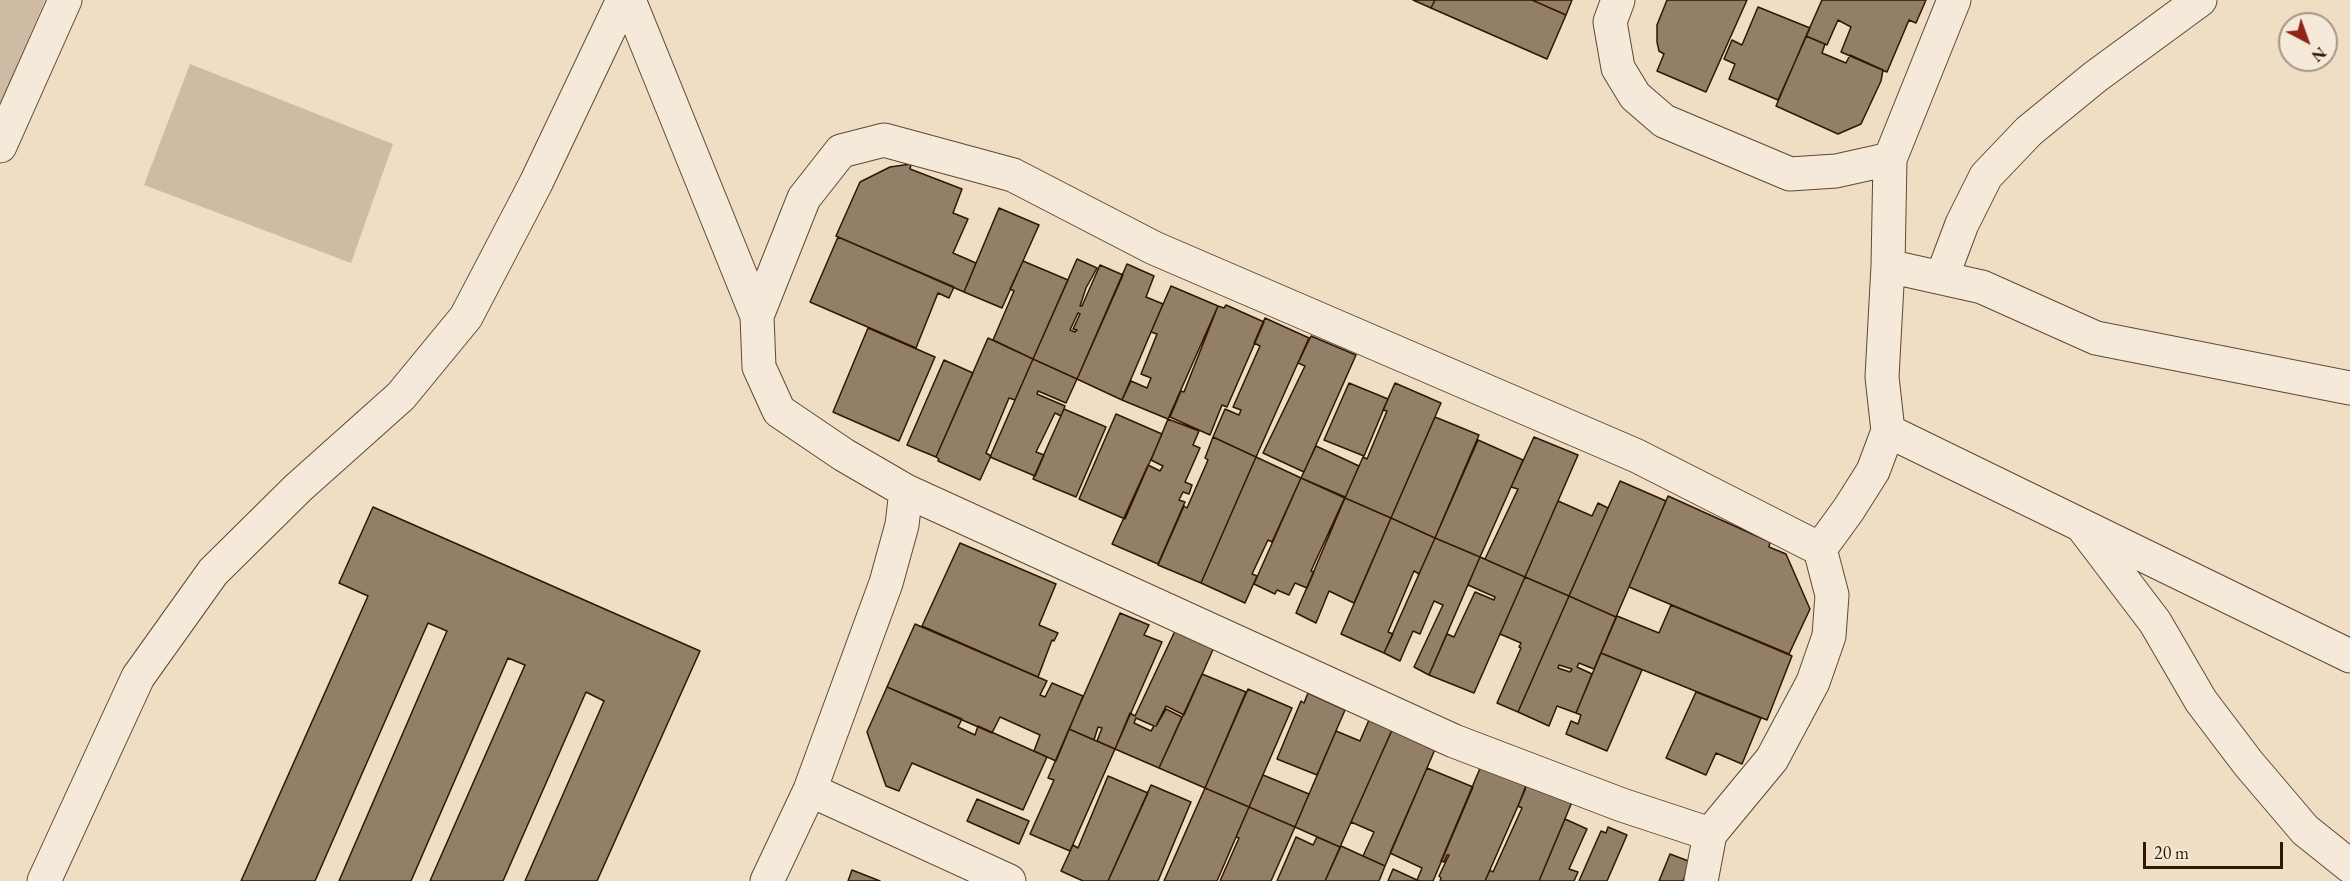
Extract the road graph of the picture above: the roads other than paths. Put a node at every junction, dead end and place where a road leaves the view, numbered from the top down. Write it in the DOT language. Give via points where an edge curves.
graph roads {
  1 [pos="65,0"];
  2 [pos="623,0"];
  3 [pos="629,0"];
  4 [pos="1618,0"];
  5 [pos="1954,0"];
  6 [pos="2200,0"];
  7 [pos="0,146"];
  8 [pos="1890,159"];
  9 [pos="1888,266"];
  10 [pos="1942,278"];
  11 [pos="757,316"];
  12 [pos="2350,388"];
  13 [pos="1888,431"];
  14 [pos="906,490"];
  15 [pos="2082,526"];
  16 [pos="1820,549"];
  17 [pos="2350,656"];
  18 [pos="810,790"];
  19 [pos="1710,834"];
  20 [pos="2350,866"];
  21 [pos="44,881"];
  22 [pos="767,881"];
  23 [pos="1009,881"];
  24 [pos="1701,881"];
  1 -- 7 [label="street"];
  2 -- 21 [label="street" via="536,183 466,318 401,396 298,488 213,572 138,677"];
  3 -- 11 [label="street"];
  4 -- 8 [label="street" via="1610,22 1618,68 1635,96 1664,121 1790,174 1836,171"];
  5 -- 8 [label="street"];
  6 -- 10 [label="street" via="2029,131 1986,176 1962,224"];
  8 -- 9 [label="street"];
  9 -- 10 [label="street"];
  9 -- 13 [label="street" via="1882,377"];
  10 -- 12 [label="street" via="1982,287 2096,338"];
  11 -- 14 [label="street" via="759,367 779,411 844,455"];
  11 -- 16 [label="street" via="804,198 841,151 884,140 1013,175 1154,248 1637,456"];
  13 -- 15 [label="street"];
  13 -- 16 [label="street" via="1873,471"];
  14 -- 18 [label="street" via="902,525 886,583"];
  14 -- 19 [label="street" via="1455,741"];
  15 -- 17 [label="street"];
  15 -- 20 [label="street" via="2155,622 2201,701 2248,763 2306,830"];
  16 -- 19 [label="street" via="1833,595 1829,636 1813,682 1772,759"];
  18 -- 22 [label="street"];
  18 -- 23 [label="street"];
  19 -- 24 [label="street"];
}
